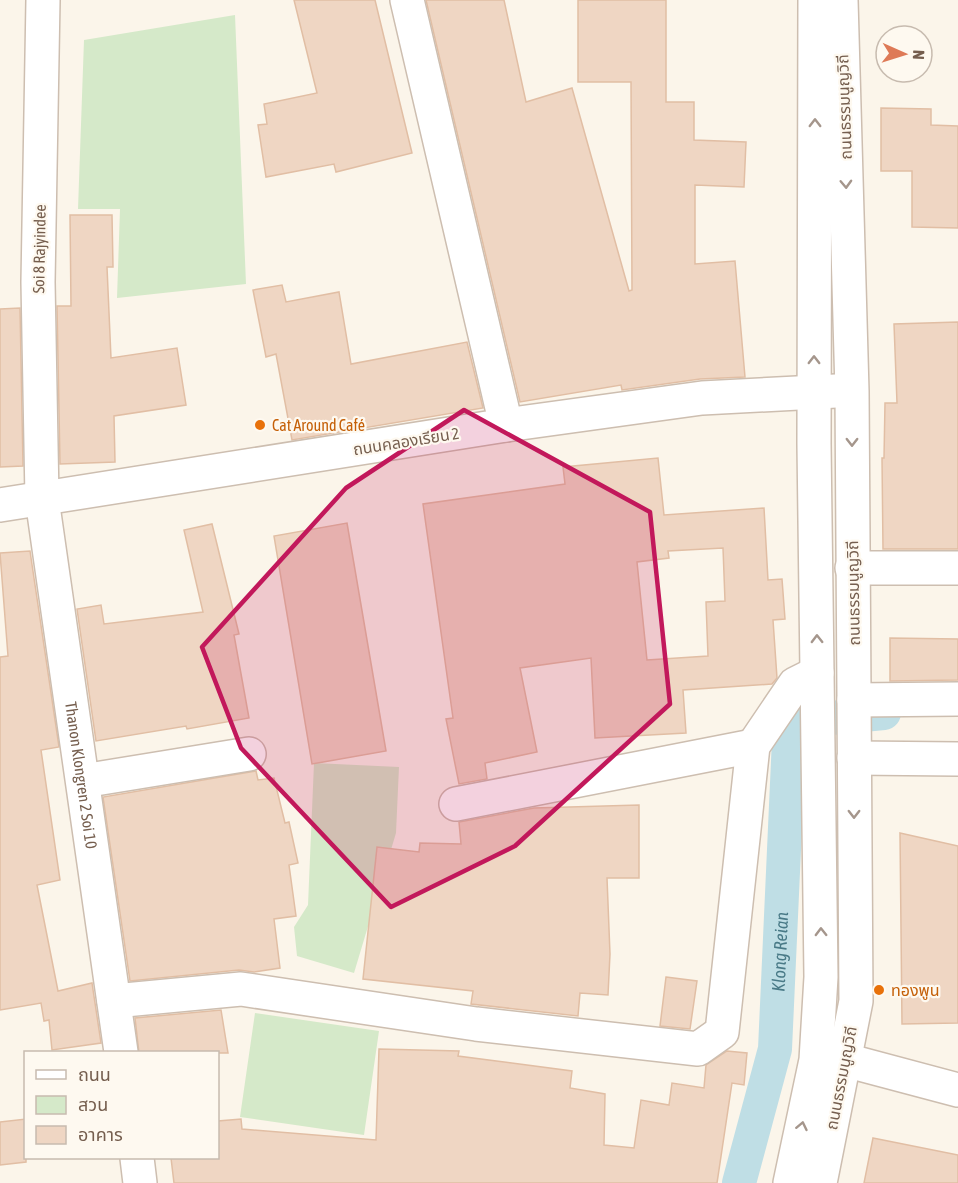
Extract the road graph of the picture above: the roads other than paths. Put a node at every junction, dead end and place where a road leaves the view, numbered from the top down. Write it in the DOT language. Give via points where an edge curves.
graph roads {
  1 [pos="43,0"];
  2 [pos="407,0"];
  3 [pos="815,0"];
  4 [pos="841,0"];
  5 [pos="852,390"];
  6 [pos="814,392"];
  7 [pos="506,425"];
  8 [pos="42,499"];
  9 [pos="0,506"];
  10 [pos="852,568"];
  11 [pos="958,568"];
  12 [pos="817,685"];
  13 [pos="958,699"];
  14 [pos="854,700"];
  15 [pos="753,746"];
  16 [pos="249,754"];
  17 [pos="854,757"];
  18 [pos="958,759"];
  19 [pos="83,781"];
  20 [pos="456,804"];
  21 [pos="114,1001"];
  22 [pos="121,1051"];
  23 [pos="831,1060"];
  24 [pos="958,1090"];
  25 [pos="137,1159"];
  26 [pos="140,1183"];
  27 [pos="790,1183"];
  28 [pos="820,1183"];
  1 -- 8 [label="street, Soi 8 Rajyindee" via="38,282"];
  2 -- 7 [label="street"];
  6 -- 3 [label="street, ถนนธรรมนูญวิถี, one-way"];
  4 -- 5 [label="street, ถนนธรรมนูญวิถี, one-way"];
  5 -- 6 [label="street, ถนนคลองเรียน 2"];
  5 -- 10 [label="street, ถนนธรรมนูญวิถี, one-way"];
  6 -- 7 [label="street, ถนนคลองเรียน 2" via="702,398"];
  12 -- 6 [label="street, ถนนธรรมนูญวิถี, one-way"];
  7 -- 8 [label="street, ถนนคลองเรียน 2"];
  8 -- 9 [label="street, ถนนคลองเรียน 2"];
  8 -- 19 [label="street, Thanon Klongren 2 Soi 10"];
  10 -- 11 [label="street"];
  10 -- 14 [label="street, ถนนธรรมนูญวิถี"];
  12 -- 15 [label="street" via="795,684"];
  23 -- 12 [label="street, ถนนธรรมนูญวิถี, one-way" via="821,977"];
  13 -- 14 [label="street"];
  14 -- 17 [label="street, ถนนธรรมนูญวิถี"];
  15 -- 20 [label="street"];
  15 -- 21 [label="street" via="722,1032 698,1048 476,1024 241,989"];
  16 -- 19 [label="street"];
  17 -- 18 [label="street"];
  17 -- 23 [label="street, ถนนธรรมนูญวิถี, one-way" via="856,1001"];
  19 -- 21 [label="street, Thanon Klongren 2 Soi 10"];
  21 -- 22 [label="street, Thanon Klongren 2 Soi 10"];
  23 -- 24 [label="street"];
  27 -- 23 [label="street, ถนนธรรมนูญวิถี, one-way"];
  23 -- 28 [label="street, ถนนธรรมนูญวิถี"];
  25 -- 26 [label="street"];
}
